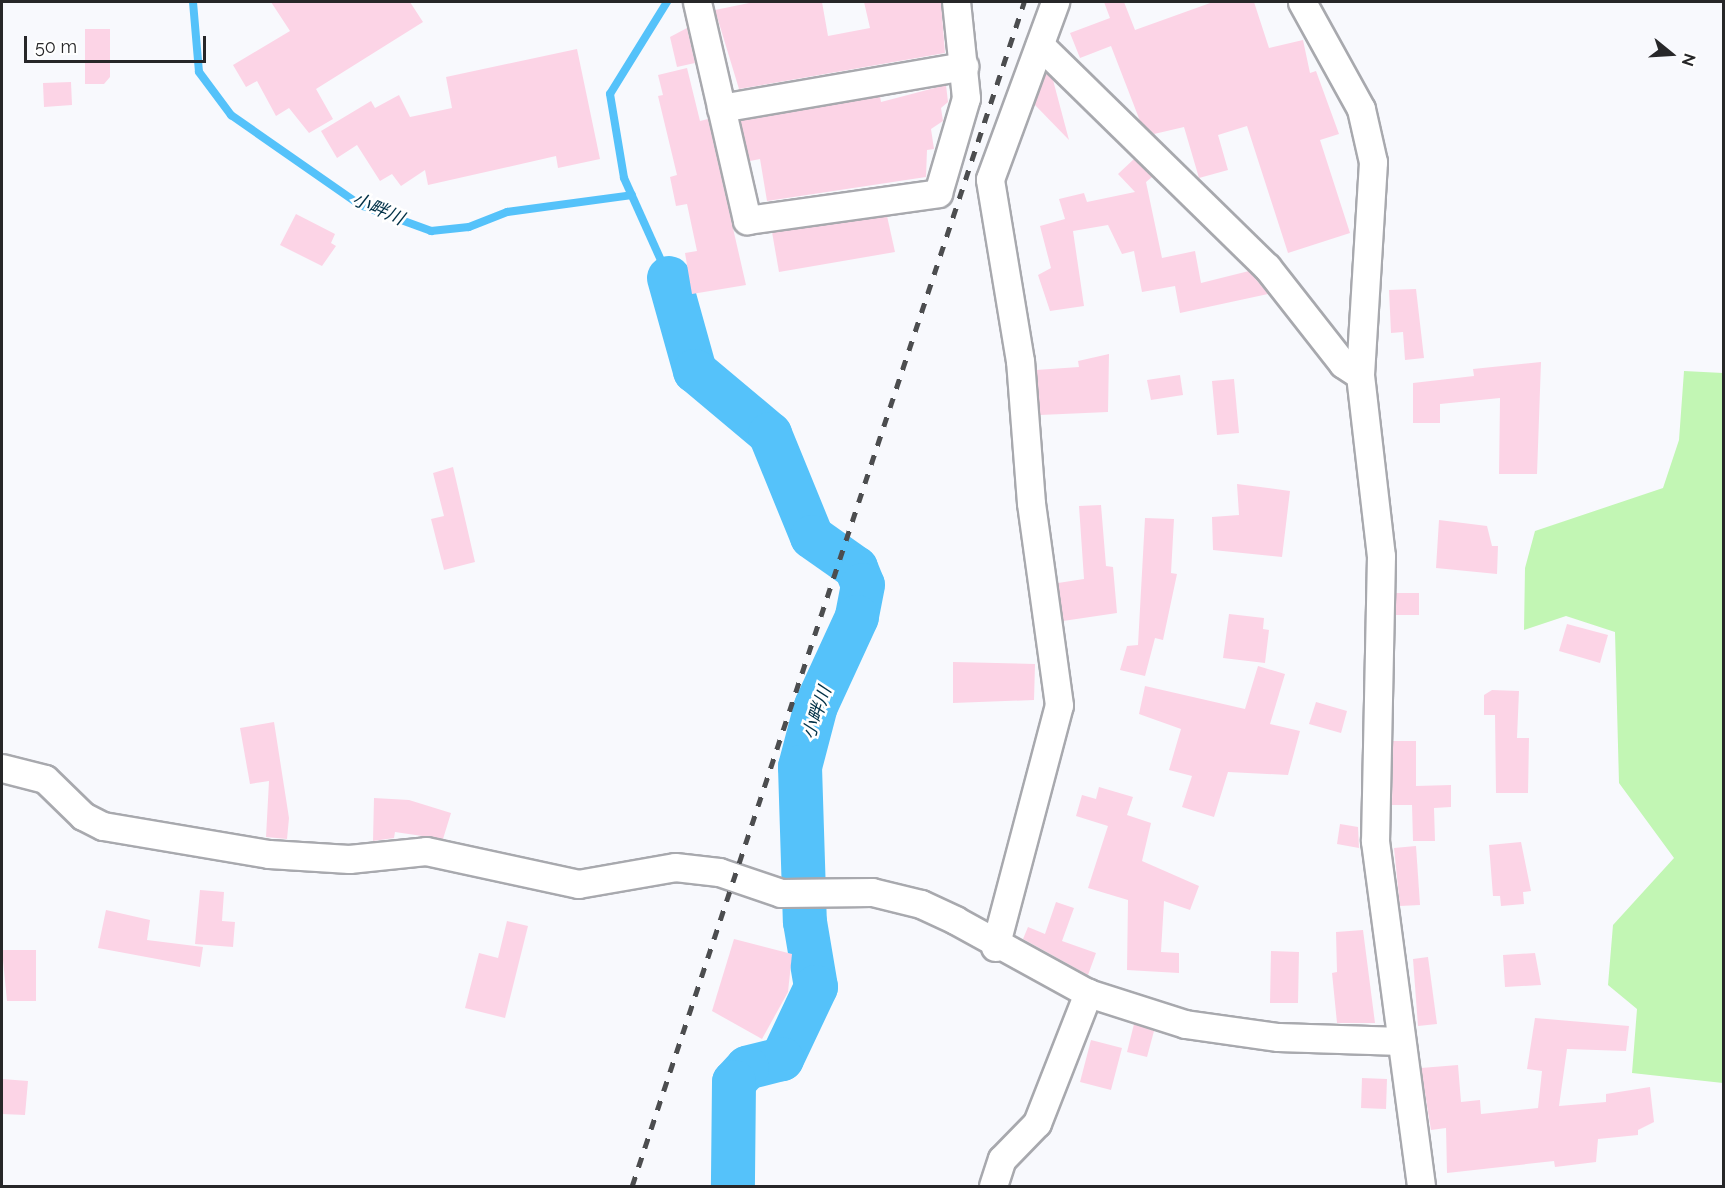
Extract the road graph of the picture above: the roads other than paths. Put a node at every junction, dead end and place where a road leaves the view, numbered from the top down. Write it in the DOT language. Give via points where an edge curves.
graph roads {
  1 [pos="698,2"];
  2 [pos="956,2"];
  3 [pos="1055,2"];
  4 [pos="1302,2"];
  5 [pos="1040,45"];
  6 [pos="964,66"];
  7 [pos="721,108"];
  8 [pos="1360,375"];
  9 [pos="2,768"];
  10 [pos="995,947"];
  11 [pos="1088,993"];
  12 [pos="1401,1041"];
  13 [pos="993,1186"];
  14 [pos="1421,1186"];
  1 -- 7 [label="street"];
  2 -- 6 [label="street"];
  3 -- 5 [label="street"];
  4 -- 8 [label="street" via="1361,109 1373,162"];
  5 -- 8 [label="street" via="1267,267 1343,364"];
  5 -- 10 [label="street" via="990,179 1020,361 1031,503 1059,705"];
  6 -- 7 [label="street"];
  6 -- 7 [label="street" via="966,98 938,194 747,220"];
  8 -- 12 [label="street" via="1381,556 1375,841"];
  9 -- 10 [label="street" via="45,779 83,816 103,826 269,854 349,859 426,851 578,884 675,867 718,872 787,893 872,892 921,904"];
  10 -- 11 [label="street"];
  11 -- 12 [label="street" via="1185,1024 1278,1036"];
  11 -- 13 [label="street" via="1037,1123 1002,1159"];
  12 -- 14 [label="street"];
}
